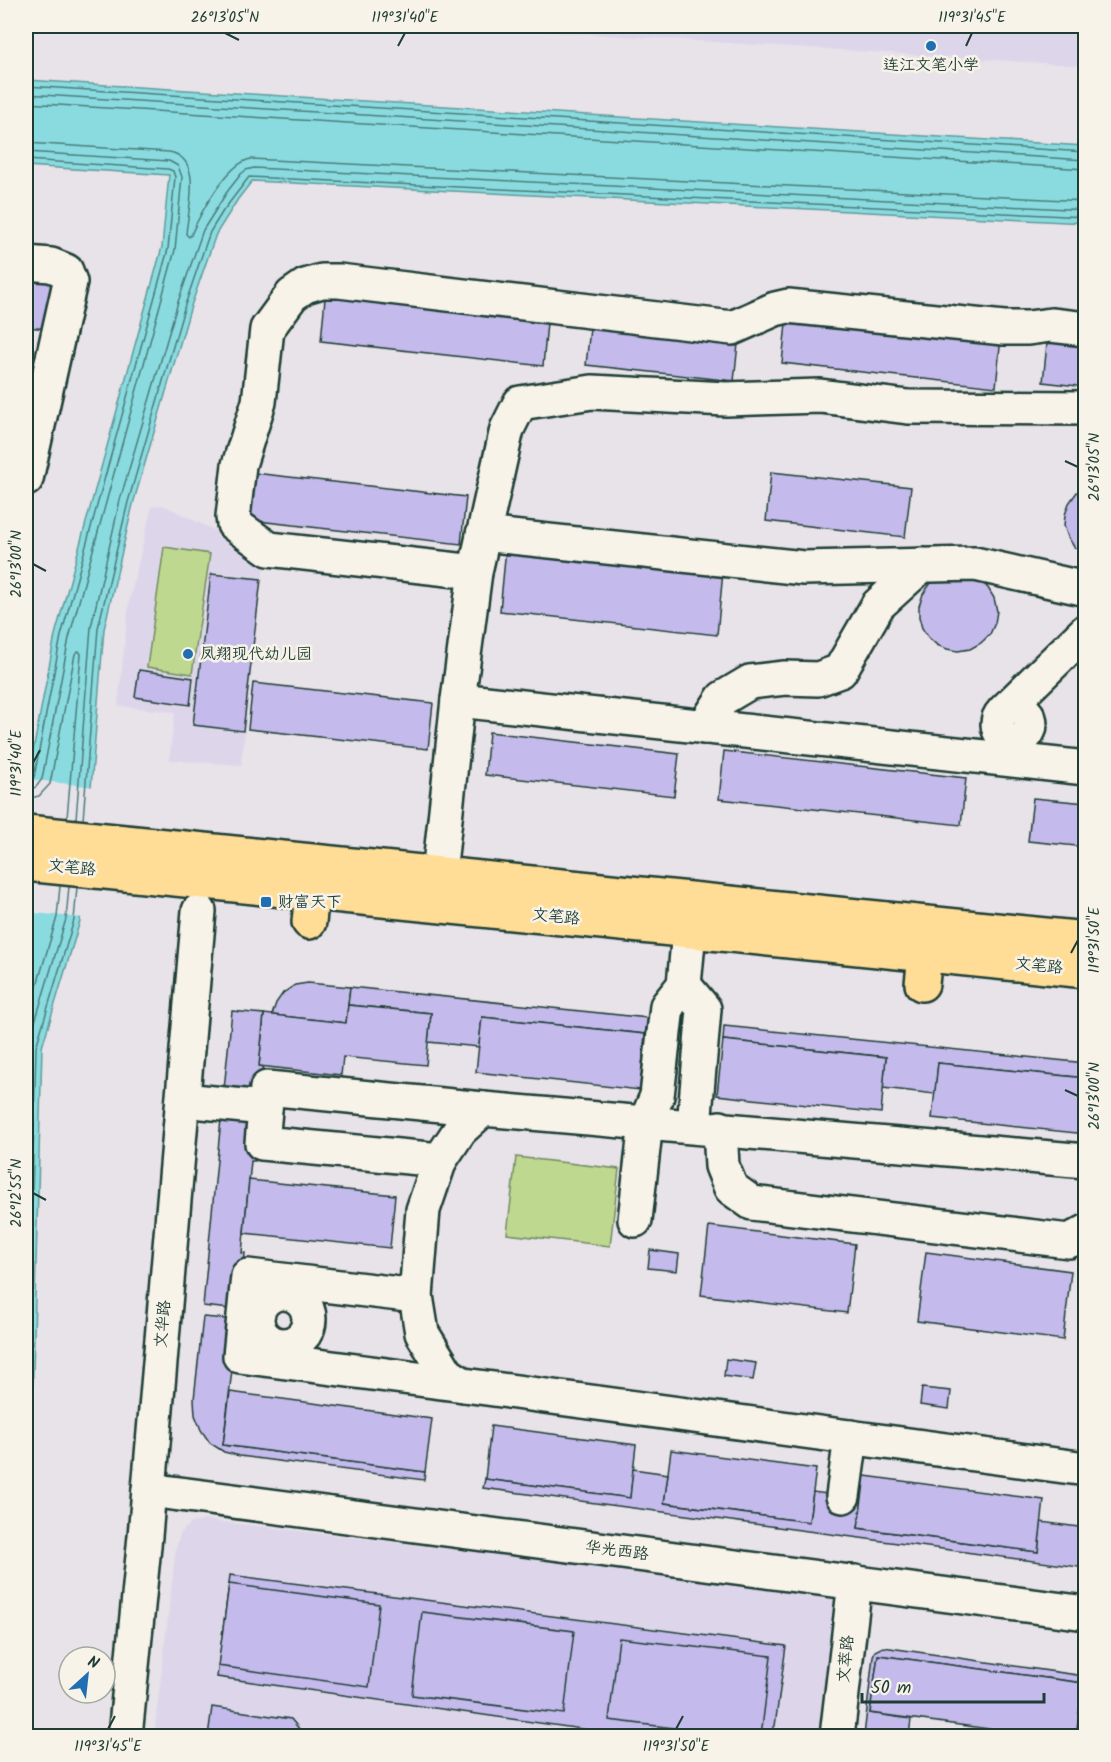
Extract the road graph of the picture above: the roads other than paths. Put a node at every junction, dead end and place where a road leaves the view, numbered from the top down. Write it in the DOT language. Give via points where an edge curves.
graph roads {
  1 [pos="26,263"];
  2 [pos="1086,329"];
  3 [pos="39,355"];
  4 [pos="1086,408"];
  5 [pos="27,468"];
  6 [pos="483,534"];
  7 [pos="921,566"];
  8 [pos="475,572"];
  9 [pos="1086,589"];
  10 [pos="1086,631"];
  11 [pos="458,700"];
  12 [pos="704,727"];
  13 [pos="1009,737"];
  14 [pos="1086,768"];
  15 [pos="26,832"];
  16 [pos="94,855"];
  17 [pos="44,874"];
  18 [pos="439,874"];
  19 [pos="199,911"];
  20 [pos="689,931"];
  21 [pos="1086,939"];
  22 [pos="1086,971"];
  23 [pos="684,985"];
  24 [pos="183,1100"];
  25 [pos="266,1108"];
  26 [pos="483,1109"];
  27 [pos="646,1122"];
  28 [pos="707,1127"];
  29 [pos="440,1160"];
  30 [pos="1086,1161"];
  31 [pos="635,1220"];
  32 [pos="1086,1232"];
  33 [pos="286,1286"];
  34 [pos="417,1296"];
  35 [pos="280,1353"];
  36 [pos="464,1385"];
  37 [pos="851,1437"];
  38 [pos="1086,1469"];
  39 [pos="149,1490"];
  40 [pos="843,1496"];
  41 [pos="855,1582"];
  42 [pos="1086,1613"];
  43 [pos="125,1737"];
  44 [pos="837,1737"];
  1 -- 3 [label="street" via="66,271 70,282"];
  2 -- 8 [label="street" via="1051,325 1004,328 788,306 732,328 339,281 305,286 292,295 267,329 259,402 239,465 234,524 269,549"];
  3 -- 5 [label="street"];
  4 -- 6 [label="street" via="908,407 820,396 726,399 592,392 520,403 507,429"];
  6 -- 7 [label="street" via="804,568"];
  6 -- 8 [label="street"];
  7 -- 9 [label="street" via="975,564"];
  7 -- 12 [label="street" via="878,605 840,671 818,679 750,682 723,699"];
  8 -- 11 [label="street"];
  10 -- 13 [label="street"];
  11 -- 12 [label="street"];
  11 -- 18 [label="street"];
  12 -- 13 [label="street"];
  13 -- 14 [label="street"];
  15 -- 16 [label="main road, 文笔路"];
  16 -- 17 [label="main road, 文笔路"];
  16 -- 18 [label="main road, 文笔路"];
  16 -- 20 [label="main road, 文笔路" via="310,907"];
  18 -- 21 [label="main road, 文笔路"];
  19 -- 24 [label="street, 文华路"];
  20 -- 22 [label="main road, 文笔路" via="923,969"];
  20 -- 23 [label="street"];
  23 -- 27 [label="street" via="667,1006 657,1096"];
  23 -- 28 [label="street" via="704,1009"];
  24 -- 25 [label="street"];
  24 -- 39 [label="street, 文华路"];
  25 -- 26 [label="street" via="267,1088"];
  25 -- 29 [label="street" via="262,1143"];
  26 -- 27 [label="street"];
  26 -- 29 [label="street" via="460,1130"];
  27 -- 28 [label="street"];
  27 -- 31 [label="street"];
  28 -- 30 [label="street"];
  28 -- 32 [label="street" via="731,1188 752,1203 1069,1241"];
  29 -- 34 [label="street" via="423,1210"];
  33 -- 34 [label="street"];
  33 -- 35 [label="street" via="307,1308 309,1317 304,1334"];
  33 -- 35 [label="street" via="248,1276 250,1317 240,1356"];
  34 -- 36 [label="street" via="422,1333 447,1374"];
  35 -- 36 [label="street"];
  36 -- 37 [label="street"];
  37 -- 38 [label="street"];
  37 -- 40 [label="street"];
  39 -- 41 [label="street, 华光西路"];
  39 -- 43 [label="street, 文华路"];
  41 -- 42 [label="street, 华光西路"];
  41 -- 44 [label="street, 文萃路"];
}
